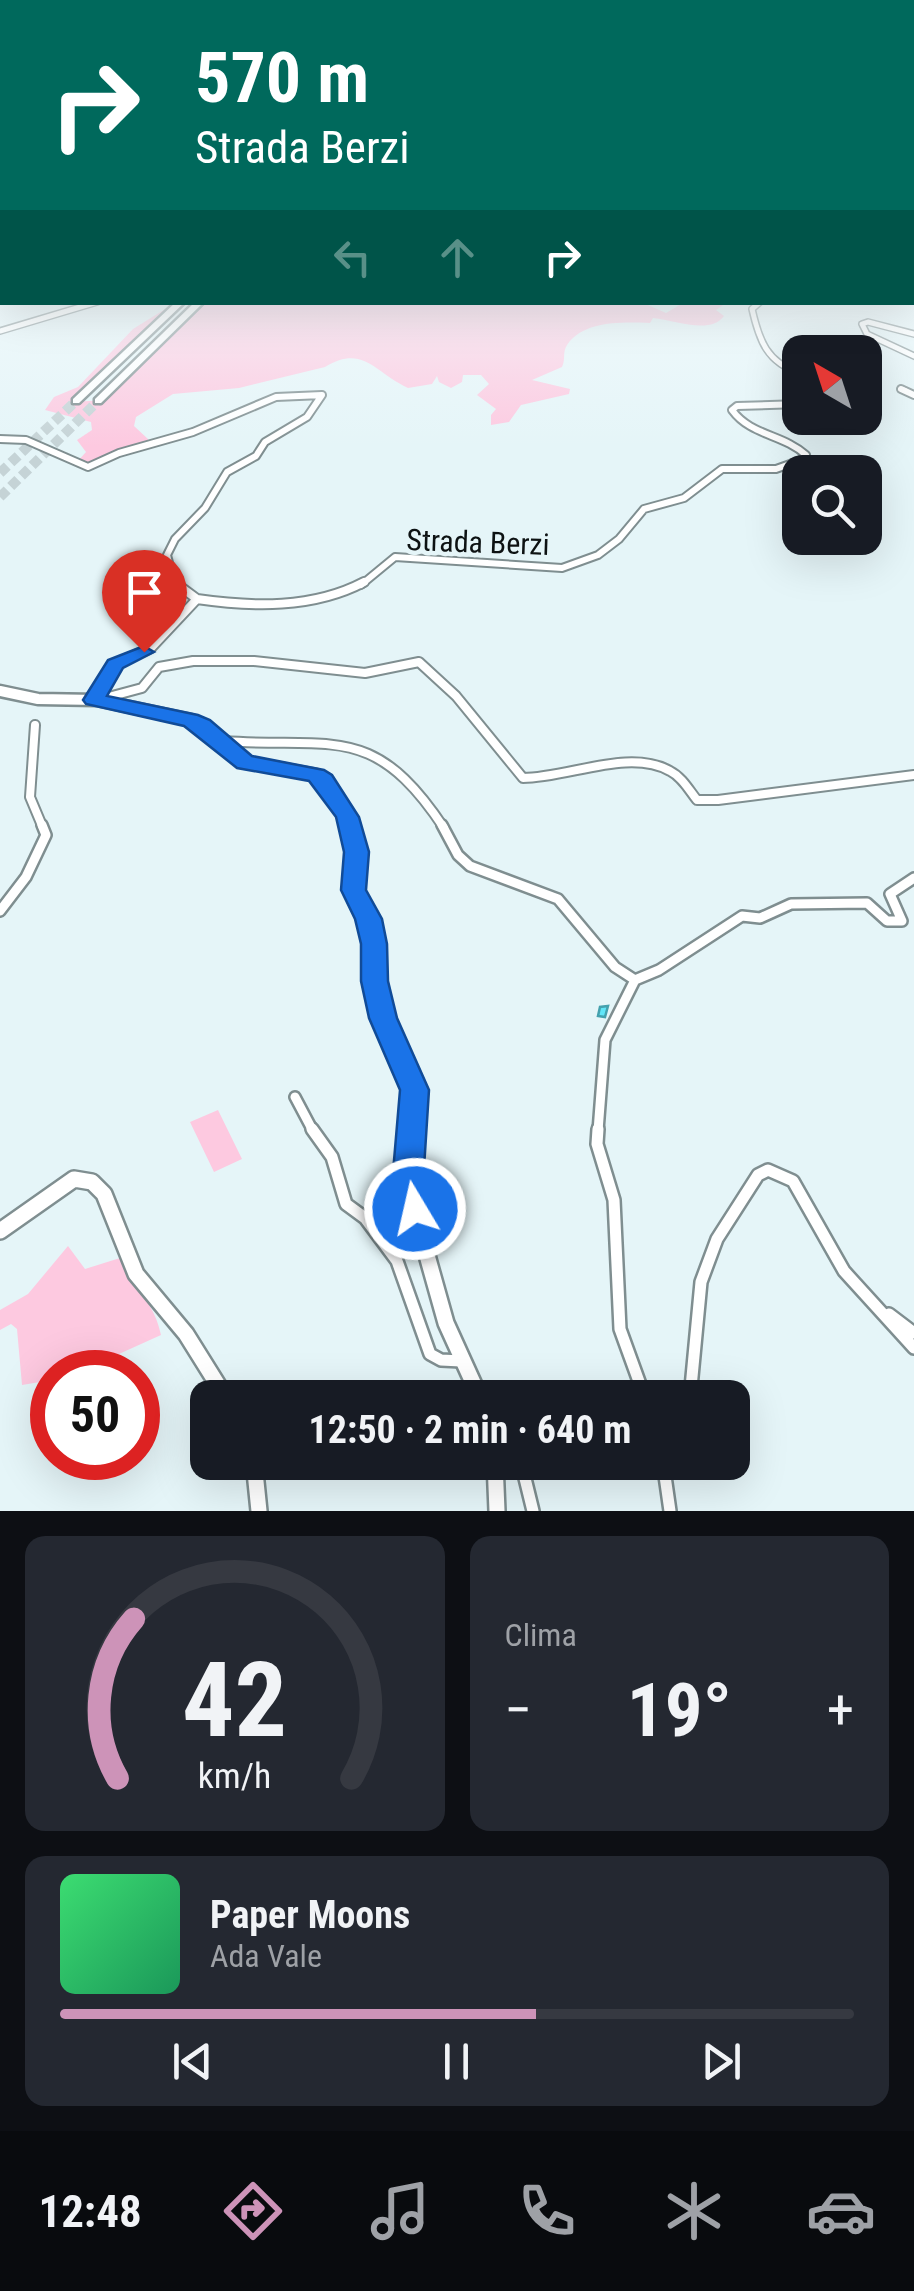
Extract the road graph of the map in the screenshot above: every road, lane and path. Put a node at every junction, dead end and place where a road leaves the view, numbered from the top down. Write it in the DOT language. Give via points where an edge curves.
graph roads {
  1 [pos="82,307"];
  2 [pos="176,307"];
  3 [pos="195,307"];
  4 [pos="755,307"];
  5 [pos="0,331"];
  6 [pos="914,334"];
  7 [pos="914,356"];
  8 [pos="782,367"];
  9 [pos="901,389"];
  10 [pos="914,395"];
  11 [pos="76,401"];
  12 [pos="98,401"];
  13 [pos="782,405"];
  14 [pos="0,439"];
  15 [pos="197,599"];
  16 [pos="0,691"];
  17 [pos="95,700"];
  18 [pos="35,726"];
  19 [pos="219,740"];
  20 [pos="914,775"];
  21 [pos="914,878"];
  22 [pos="0,911"];
  23 [pos="634,980"];
  24 [pos="295,1097"];
  25 [pos="0,1231"];
  26 [pos="880,1309"];
  27 [pos="914,1333"];
  28 [pos="914,1348"];
  29 [pos="461,1360"];
  30 [pos="215,1380"];
  31 [pos="471,1380"];
  32 [pos="638,1380"];
  33 [pos="692,1380"];
  34 [pos="255,1480"];
  35 [pos="495,1480"];
  36 [pos="526,1480"];
  37 [pos="666,1480"];
  38 [pos="258,1511"];
  39 [pos="496,1511"];
  40 [pos="534,1511"];
  41 [pos="670,1511"];
  1 -- 5 [label="street"];
  2 -- 11 [label="highway"];
  3 -- 12 [label="highway"];
  4 -- 8 [label="street" via="764,351"];
  6 -- 7 [label="street" via="862,324 867,334"];
  9 -- 10 [label="street"];
  13 -- 15 [label="street, Strada Berzi" via="732,410 762,435 793,441 804,459 776,470 715,472 684,498 644,509 633,526 584,564 396,558 350,590 276,602"];
  14 -- 15 [label="street" via="26,440 94,467 228,414 297,394 322,395 307,416 227,472 176,538 167,555 175,586"];
  15 -- 17 [label="street" via="151,648 115,664"];
  16 -- 17 [label="main road"];
  17 -- 19 [label="main road" via="190,720"];
  17 -- 20 [label="street" via="142,688 159,667 193,661 365,673 419,662 523,778 649,766 670,770 696,800 718,800"];
  18 -- 22 [label="street" via="30,797 46,835"];
  19 -- 23 [label="street" via="342,741 390,762 424,800 459,857 558,899"];
  19 -- 29 [label="main road" via="245,762 316,775 348,817 356,852 354,890 374,944 383,1018 415,1090 407,1184"];
  21 -- 23 [label="street" via="890,894 902,920 895,924 866,903 792,904 760,918 742,916"];
  23 -- 32 [label="street" via="605,1040 597,1144 614,1200 620,1329"];
  24 -- 29 [label="street" via="332,1157 346,1204 398,1261 430,1354"];
  25 -- 30 [label="main road" via="74,1179 92,1182 104,1194 136,1274"];
  26 -- 27 [label="street"];
  26 -- 28 [label="street"];
  26 -- 33 [label="street" via="844,1271 793,1181 768,1170 758,1174 717,1239 701,1282"];
  29 -- 31 [label="main road"];
  34 -- 38 [label="main road"];
  35 -- 39 [label="main road"];
  36 -- 40 [label="street"];
  37 -- 41 [label="street"];
}
